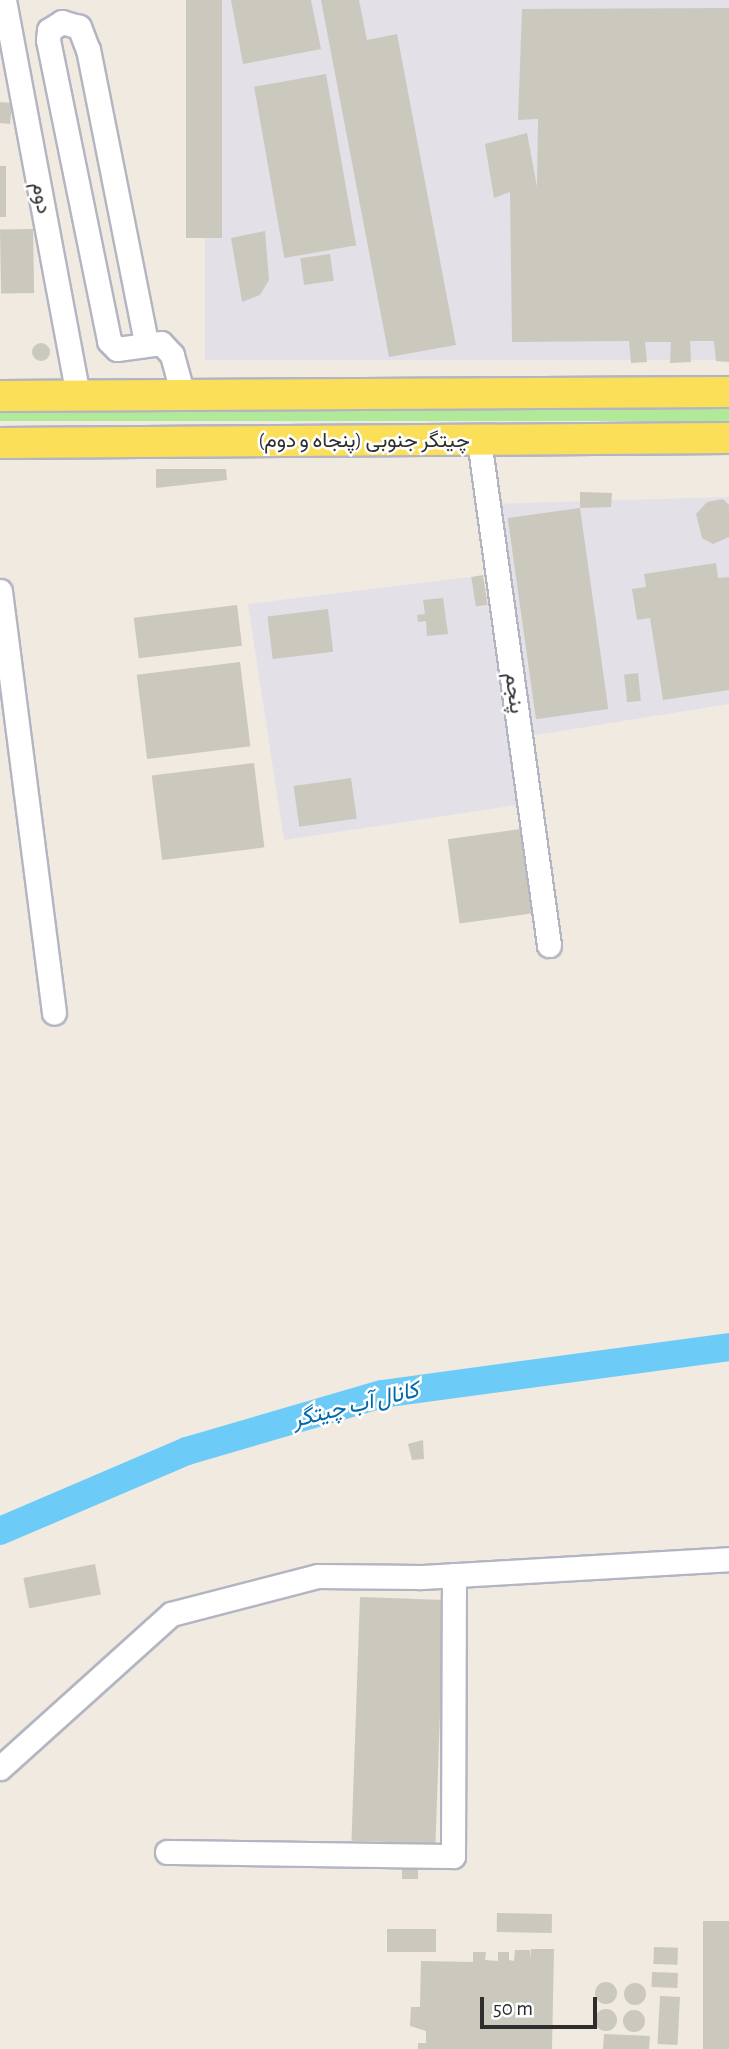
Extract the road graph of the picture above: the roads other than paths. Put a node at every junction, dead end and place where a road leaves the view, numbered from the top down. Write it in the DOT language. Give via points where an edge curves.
graph roads {
  1 [pos="4,0"];
  2 [pos="146,342"];
  3 [pos="729,392"];
  4 [pos="183,395"];
  5 [pos="0,396"];
  6 [pos="78,396"];
  7 [pos="729,439"];
  8 [pos="478,440"];
  9 [pos="0,443"];
  10 [pos="0,591"];
  11 [pos="549,945"];
  12 [pos="54,1013"];
  13 [pos="729,1559"];
  14 [pos="454,1575"];
  15 [pos="0,1768"];
  16 [pos="167,1852"];
  1 -- 6 [label="lane, دوم"];
  2 -- 2 [label="lane" via="88,50 79,27 62,22 49,30 48,40 109,341 117,349"];
  2 -- 4 [label="lane" via="161,343 172,355"];
  3 -- 4 [label="main road"];
  4 -- 6 [label="main road"];
  5 -- 6 [label="main road"];
  7 -- 8 [label="main road, چیتگر جنوبی (پنجاه و دوم)"];
  8 -- 9 [label="main road, چیتگر جنوبی (پنجاه و دوم)"];
  8 -- 11 [label="lane, پنجم"];
  10 -- 12 [label="lane"];
  13 -- 14 [label="lane"];
  14 -- 15 [label="lane" via="318,1576 171,1614"];
  14 -- 16 [label="lane" via="453,1856"];
}
